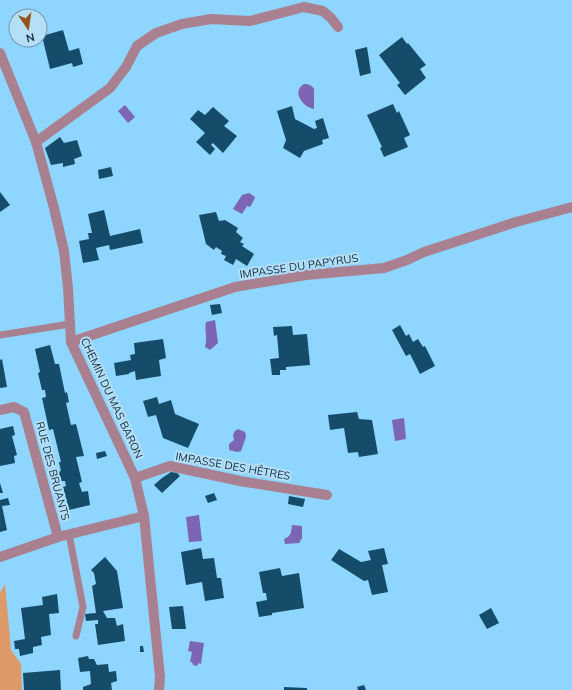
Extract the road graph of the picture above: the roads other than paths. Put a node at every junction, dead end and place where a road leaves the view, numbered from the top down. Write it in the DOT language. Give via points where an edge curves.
graph roads {
  1 [pos="338,27"];
  2 [pos="0,53"];
  3 [pos="36,142"];
  4 [pos="572,206"];
  5 [pos="70,324"];
  6 [pos="0,335"];
  7 [pos="71,342"];
  8 [pos="0,410"];
  9 [pos="135,478"];
  10 [pos="327,495"];
  11 [pos="144,516"];
  12 [pos="69,534"];
  13 [pos="58,537"];
  14 [pos="0,557"];
  15 [pos="76,636"];
  16 [pos="159,690"];
  1 -- 3 [label="street" via="323,11 304,7 250,21 211,19 182,24 156,33 137,46 110,88"];
  2 -- 3 [label="street, CHEMIN DU MAS BARON"];
  3 -- 5 [label="street, CHEMIN DU MAS BARON" via="64,251"];
  4 -- 7 [label="street, IMPASSE DU PAPYRUS" via="424,252 384,268 306,275 235,287"];
  5 -- 6 [label="lane"];
  5 -- 7 [label="street, CHEMIN DU MAS BARON"];
  7 -- 9 [label="street, CHEMIN DU MAS BARON"];
  8 -- 13 [label="street, RUE DES BRUANTS" via="14,407 24,412"];
  9 -- 10 [label="street, IMPASSE DES HÊTRES" via="170,466 240,481"];
  9 -- 11 [label="street, CHEMIN DU MAS BARON"];
  11 -- 12 [label="street"];
  11 -- 16 [label="street, CHEMIN DU MAS BARON" via="160,677"];
  12 -- 13 [label="street"];
  12 -- 15 [label="lane" via="83,607"];
  13 -- 14 [label="street"];
}
